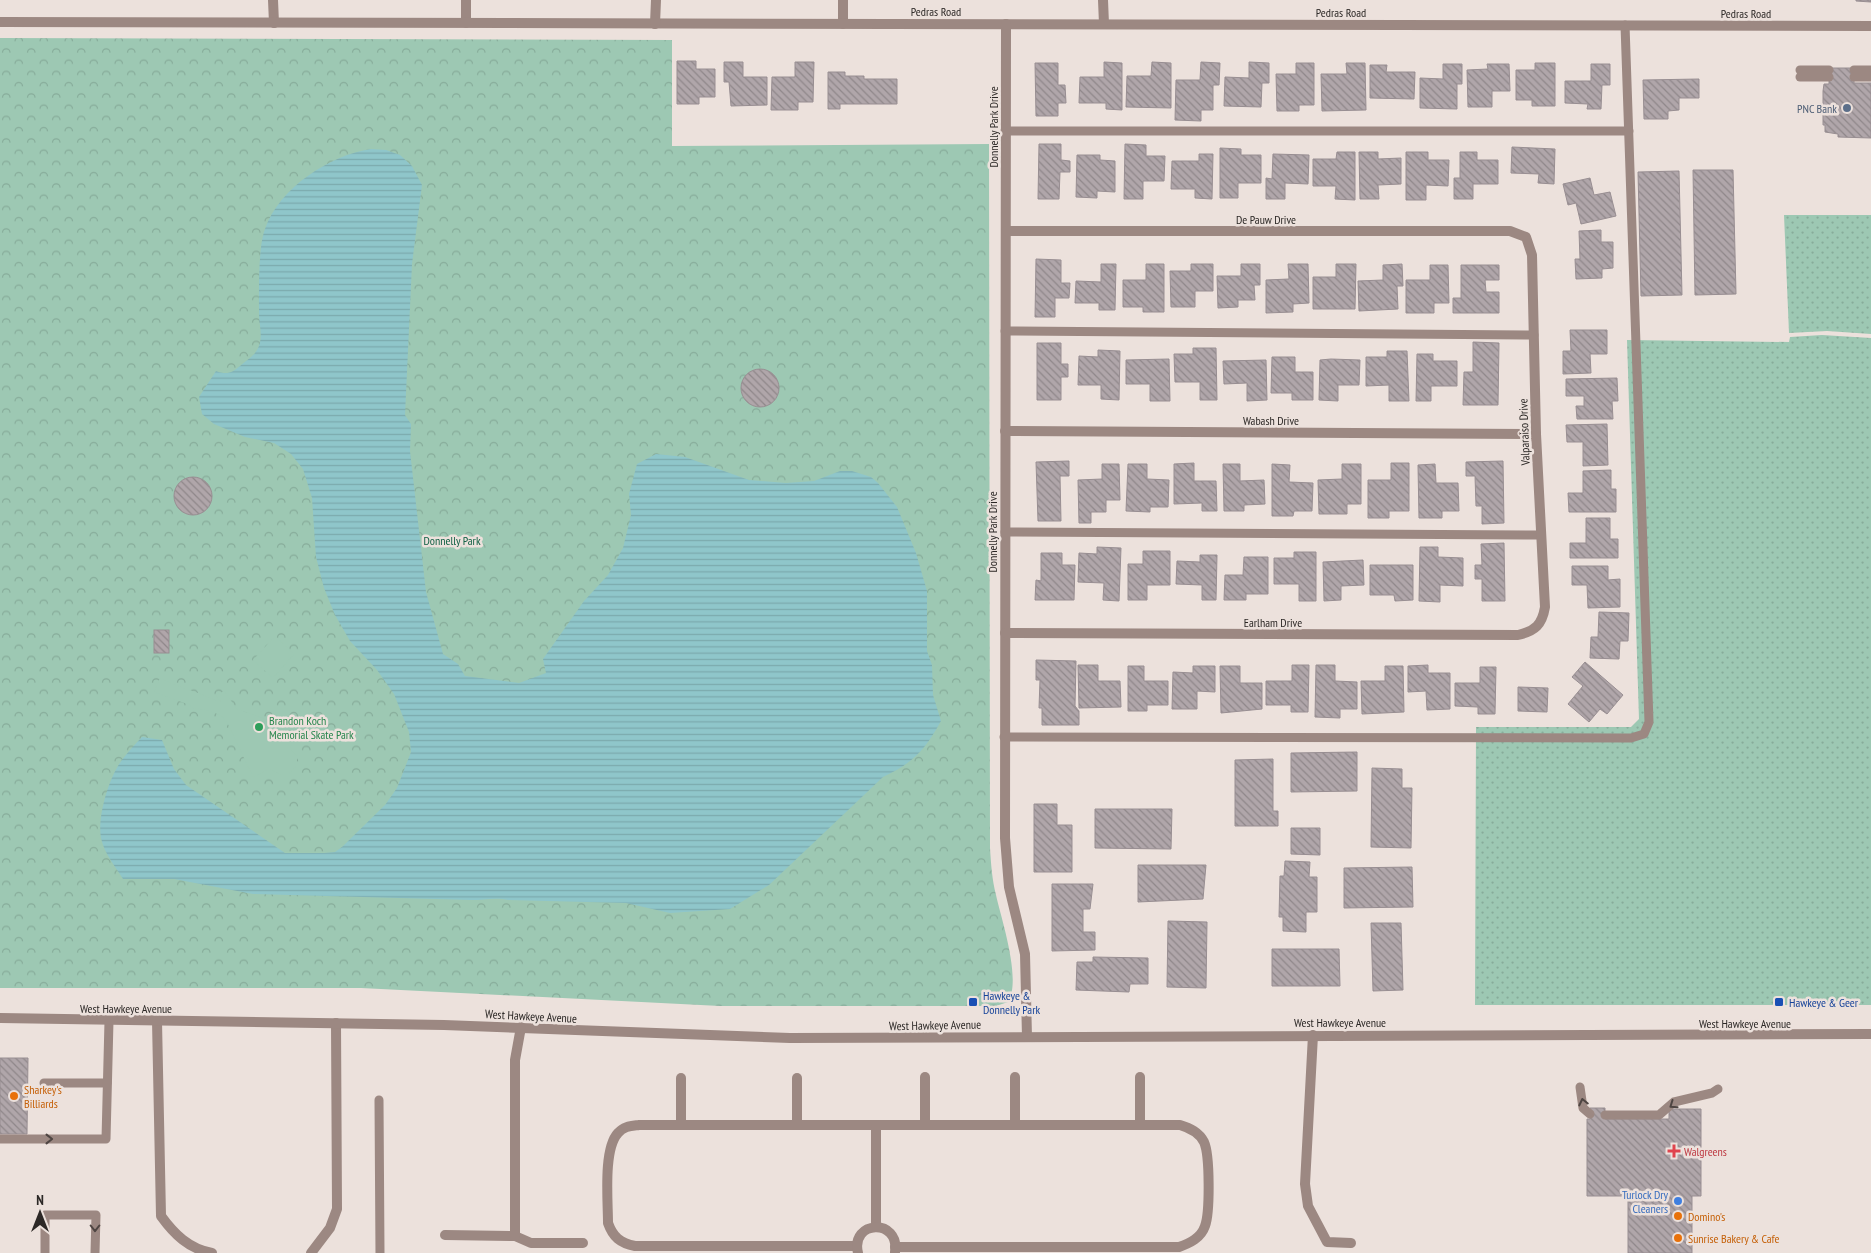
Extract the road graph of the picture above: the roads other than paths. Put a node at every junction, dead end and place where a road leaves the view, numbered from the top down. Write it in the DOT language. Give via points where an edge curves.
graph roads {
  1 [pos="273,0"];
  2 [pos="466,0"];
  3 [pos="656,0"];
  4 [pos="842,0"];
  5 [pos="1103,0"];
  6 [pos="0,22"];
  7 [pos="274,23"];
  8 [pos="466,23"];
  9 [pos="655,24"];
  10 [pos="843,24"];
  11 [pos="1006,24"];
  12 [pos="1104,24"];
  13 [pos="1625,26"];
  14 [pos="1871,26"];
  15 [pos="1871,70"];
  16 [pos="1800,73"];
  17 [pos="1829,74"];
  18 [pos="1871,77"];
  19 [pos="1005,131"];
  20 [pos="1629,131"];
  21 [pos="1006,231"];
  22 [pos="1526,237"];
  23 [pos="1005,331"];
  24 [pos="1534,334"];
  25 [pos="1005,431"];
  26 [pos="1536,434"];
  27 [pos="1005,532"];
  28 [pos="1540,535"];
  29 [pos="1539,626"];
  30 [pos="1005,633"];
  31 [pos="1004,737"];
  32 [pos="0,1018"];
  33 [pos="109,1021"];
  34 [pos="157,1021"];
  35 [pos="336,1023"];
  36 [pos="521,1027"];
  37 [pos="1871,1034"];
  38 [pos="1312,1035"];
  39 [pos="1027,1037"];
  40 [pos="925,1077"];
  41 [pos="1015,1077"];
  42 [pos="1140,1077"];
  43 [pos="681,1078"];
  44 [pos="797,1078"];
  45 [pos="44,1083"];
  46 [pos="107,1083"];
  47 [pos="1580,1087"];
  48 [pos="1718,1089"];
  49 [pos="379,1100"];
  50 [pos="1590,1114"];
  51 [pos="1605,1115"];
  52 [pos="681,1125"];
  53 [pos="797,1125"];
  54 [pos="876,1125"];
  55 [pos="925,1125"];
  56 [pos="1015,1125"];
  57 [pos="1140,1125"];
  58 [pos="0,1138"];
  59 [pos="876,1227"];
  60 [pos="445,1236"];
  61 [pos="515,1236"];
  62 [pos="583,1243"];
  63 [pos="1351,1243"];
  64 [pos="857,1250"];
  65 [pos="895,1250"];
  66 [pos="45,1253"];
  67 [pos="95,1253"];
  68 [pos="212,1253"];
  69 [pos="311,1253"];
  70 [pos="380,1253"];
  1 -- 7 [label="street"];
  2 -- 8 [label="street"];
  3 -- 9 [label="street"];
  4 -- 10 [label="street"];
  5 -- 12 [label="street"];
  6 -- 7 [label="street, Pedras Road"];
  7 -- 8 [label="street, Pedras Road"];
  8 -- 9 [label="street, Pedras Road"];
  9 -- 10 [label="street, Pedras Road"];
  10 -- 11 [label="street, Pedras Road"];
  11 -- 12 [label="street, Pedras Road"];
  11 -- 19 [label="street, Donnelly Park Drive"];
  12 -- 13 [label="street, Pedras Road"];
  13 -- 14 [label="street, Pedras Road"];
  13 -- 20 [label="lane"];
  15 -- 18 [label="lane" via="1854,74"];
  16 -- 17 [label="lane"];
  19 -- 20 [label="lane"];
  19 -- 21 [label="street, Donnelly Park Drive"];
  20 -- 31 [label="lane" via="1649,722 1644,734 1631,738"];
  21 -- 22 [label="street, De Pauw Drive" via="1510,231"];
  21 -- 23 [label="street, Donnelly Park Drive"];
  22 -- 24 [label="street, Valparaiso Drive" via="1532,255"];
  23 -- 24 [label="lane"];
  23 -- 25 [label="street, Donnelly Park Drive"];
  24 -- 26 [label="street, Valparaiso Drive"];
  25 -- 26 [label="street, Wabash Drive"];
  25 -- 27 [label="street, Donnelly Park Drive"];
  26 -- 28 [label="street, Valparaiso Drive"];
  27 -- 28 [label="lane"];
  27 -- 30 [label="street, Donnelly Park Drive"];
  28 -- 29 [label="street, Valparaiso Drive" via="1545,607"];
  29 -- 30 [label="street, Earlham Drive" via="1518,635"];
  30 -- 31 [label="street, Donnelly Park Drive"];
  31 -- 39 [label="street, Donnelly Park Drive" via="1006,860 1025,954"];
  32 -- 33 [label="street, West Hawkeye Avenue"];
  33 -- 34 [label="street, West Hawkeye Avenue"];
  33 -- 46 [label="lane"];
  34 -- 35 [label="street, West Hawkeye Avenue"];
  34 -- 68 [label="street" via="160,1216 176,1236 203,1252"];
  35 -- 36 [label="street, West Hawkeye Avenue"];
  35 -- 69 [label="street" via="337,1209 330,1228"];
  36 -- 39 [label="street, West Hawkeye Avenue" via="790,1038"];
  36 -- 61 [label="street" via="515,1060"];
  37 -- 38 [label="street, West Hawkeye Avenue"];
  38 -- 39 [label="street, West Hawkeye Avenue"];
  38 -- 63 [label="street" via="1305,1184 1308,1206 1327,1242"];
  40 -- 55 [label="street"];
  41 -- 56 [label="street"];
  42 -- 57 [label="street"];
  43 -- 52 [label="street"];
  44 -- 53 [label="street"];
  45 -- 46 [label="lane"];
  58 -- 46 [label="lane, one-way" via="106,1139"];
  50 -- 47 [label="lane, one-way" via="1583,1108"];
  48 -- 51 [label="lane, one-way" via="1676,1101 1659,1115"];
  49 -- 70 [label="lane"];
  52 -- 53 [label="street"];
  52 -- 64 [label="street" via="627,1126 612,1142 608,1223 618,1240 635,1246"];
  53 -- 54 [label="street"];
  54 -- 55 [label="street"];
  54 -- 59 [label="street"];
  55 -- 56 [label="street"];
  56 -- 57 [label="street"];
  57 -- 65 [label="street" via="1180,1125 1198,1134 1204,1142 1207,1153 1207,1215 1205,1227 1190,1243 1179,1246"];
  59 -- 64 [label="street" via="860,1235"];
  59 -- 65 [label="street" via="888,1231 894,1240"];
  60 -- 61 [label="street"];
  61 -- 62 [label="street" via="530,1243"];
  66 -- 67 [label="lane, one-way" via="45,1215 96,1215"];
}
